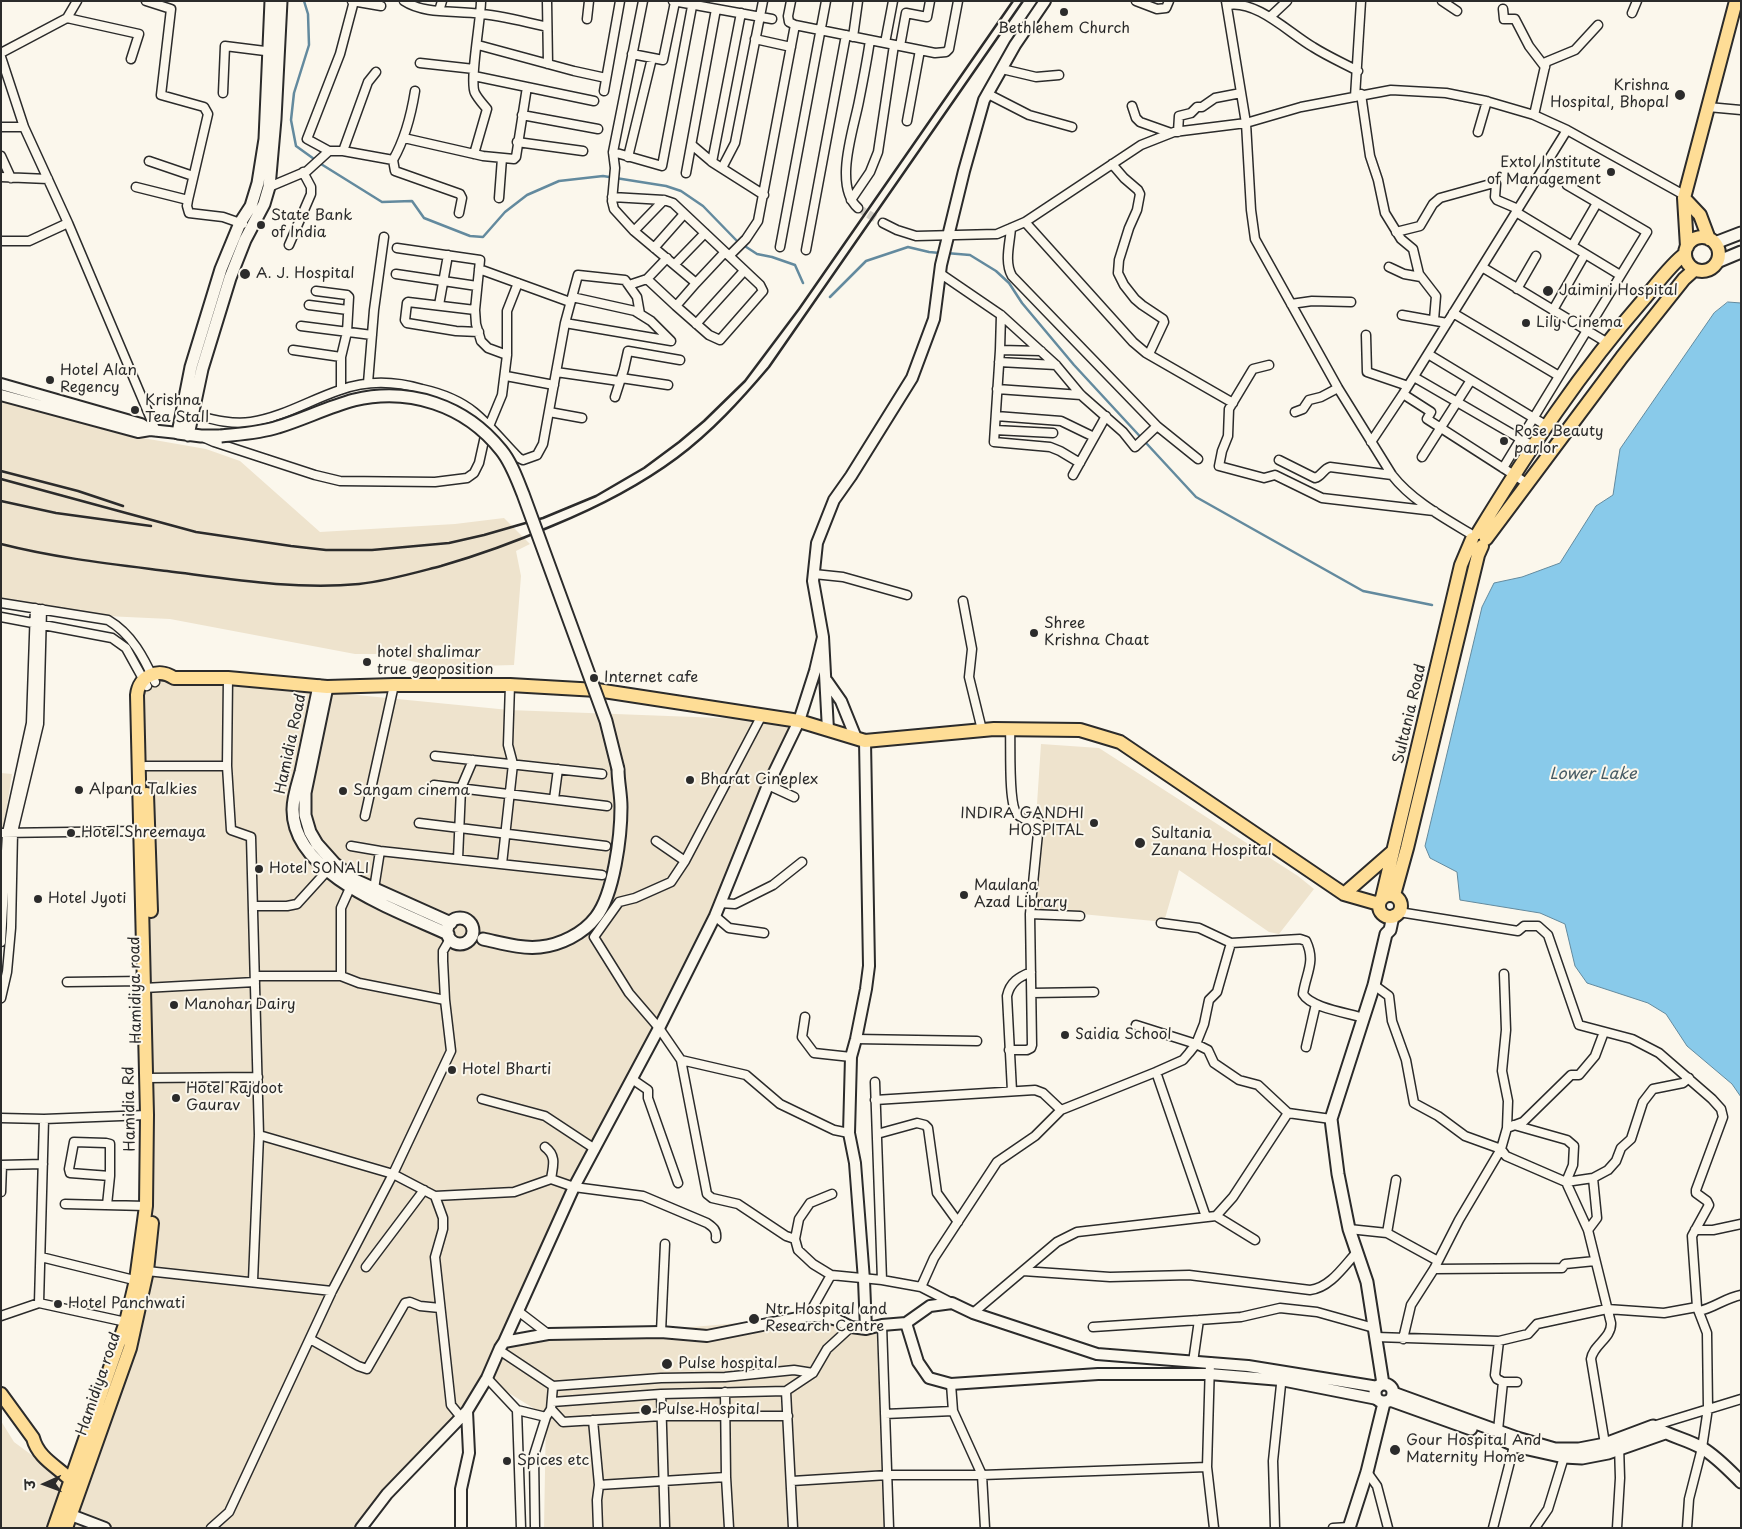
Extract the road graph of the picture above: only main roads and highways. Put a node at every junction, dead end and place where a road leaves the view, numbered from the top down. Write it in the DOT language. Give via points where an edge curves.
graph roads {
  1 [pos="271,1"];
  2 [pos="281,1"];
  3 [pos="1736,1"];
  4 [pos="273,52"];
  5 [pos="1684,196"];
  6 [pos="245,225"];
  7 [pos="1741,233"];
  8 [pos="1712,241"];
  9 [pos="1686,250"];
  10 [pos="1741,252"];
  11 [pos="1717,262"];
  12 [pos="1694,270"];
  13 [pos="197,368"];
  14 [pos="183,434"];
  15 [pos="1478,539"];
  16 [pos="149,680"];
  17 [pos="323,686"];
  18 [pos="299,812"];
  19 [pos="145,830"];
  20 [pos="1392,852"];
  21 [pos="1344,894"];
  22 [pos="1389,907"];
  23 [pos="472,928"];
  24 [pos="450,932"];
  25 [pos="484,939"];
  26 [pos="468,941"];
  27 [pos="150,1078"];
  28 [pos="142,1278"];
  29 [pos="1,1394"];
  30 [pos="1384,1394"];
  31 [pos="1665,1433"];
  32 [pos="1516,1441"];
  33 [pos="1619,1444"];
  34 [pos="71,1480"];
  35 [pos="1741,1482"];
  36 [pos="80,1491"];
  37 [pos="1349,1527"];
  38 [pos="54,1528"];
  39 [pos="66,1528"];
  1 -- 4 [label="main road"];
  2 -- 4 [label="main road"];
  3 -- 5 [label="main road"];
  4 -- 6 [label="main road" via="258,183"];
  4 -- 6 [label="main road" via="275,120 269,187 264,204"];
  5 -- 8 [label="main road" via="1700,215"];
  5 -- 9 [label="main road"];
  6 -- 13 [label="main road" via="230,278"];
  7 -- 8 [label="main road"];
  8 -- 9 [label="main road" via="1696,238"];
  8 -- 11 [label="main road" via="1718,249"];
  9 -- 12 [label="main road" via="1686,260"];
  9 -- 15 [label="main road, Sultania Road" via="1606,342 1533,446 1508,471"];
  10 -- 11 [label="main road"];
  11 -- 12 [label="main road" via="1708,271"];
  12 -- 15 [label="main road, Sultania Road" via="1622,357 1528,484"];
  13 -- 14 [label="main road"];
  13 -- 14 [label="main road" via="191,414"];
  14 -- 25 [label="main road, bridge" via="221,436 251,433 277,428 354,400 399,396 437,403 457,412 502,450 524,494 606,721 618,769 621,805 615,866 606,897 596,917 586,927 573,937 540,947"];
  15 -- 20 [label="main road, Sultania Road" via="1461,565"];
  15 -- 22 [label="main road, Sultania Road" via="1478,555 1409,839"];
  16 -- 17 [label="main road" via="228,678"];
  16 -- 19 [label="main road, Hamidiya road" via="145,696"];
  16 -- 19 [label="main road" via="138,687 137,695"];
  17 -- 18 [label="main road, Hamidia Road"];
  17 -- 21 [label="main road" via="510,685 598,690 799,721 860,740 982,730 1080,730 1120,742"];
  18 -- 24 [label="main road, Hamidia Road" via="322,850 355,880"];
  18 -- 24 [label="main road, Hamidia Road" via="297,833 310,854 327,871 350,888"];
  19 -- 27 [label="main road, Hamidiya road"];
  20 -- 21 [label="main road"];
  20 -- 22 [label="main road, Sultania Road"];
  21 -- 22 [label="main road"];
  22 -- 30 [label="main road" via="1390,930 1386,934 1374,986 1331,1119 1349,1229 1367,1282"];
  23 -- 24 [label="main road" via="465,920 457,919"];
  23 -- 25 [label="main road"];
  23 -- 26 [label="main road"];
  24 -- 26 [label="main road" via="454,942"];
  25 -- 26 [label="main road"];
  27 -- 28 [label="main road, Hamidia Rd"];
  27 -- 28 [label="main road, Hamidiya road" via="155,1114 152,1216"];
  28 -- 34 [label="main road, Hamidia Rd"];
  28 -- 36 [label="main road, Hamidiya road" via="130,1348"];
  29 -- 34 [label="main road" via="42,1455"];
  30 -- 32 [label="main road"];
  30 -- 32 [label="main road" via="1498,1430"];
  30 -- 37 [label="main road" via="1367,1472"];
  31 -- 33 [label="main road"];
  31 -- 33 [label="main road" via="1652,1426"];
  31 -- 35 [label="main road" via="1702,1448"];
  32 -- 33 [label="main road" via="1555,1449"];
  32 -- 33 [label="main road" via="1564,1457 1582,1458 1608,1453"];
  34 -- 36 [label="main road"];
  34 -- 38 [label="main road, Hamidia Rd"];
  36 -- 39 [label="main road"];
}
